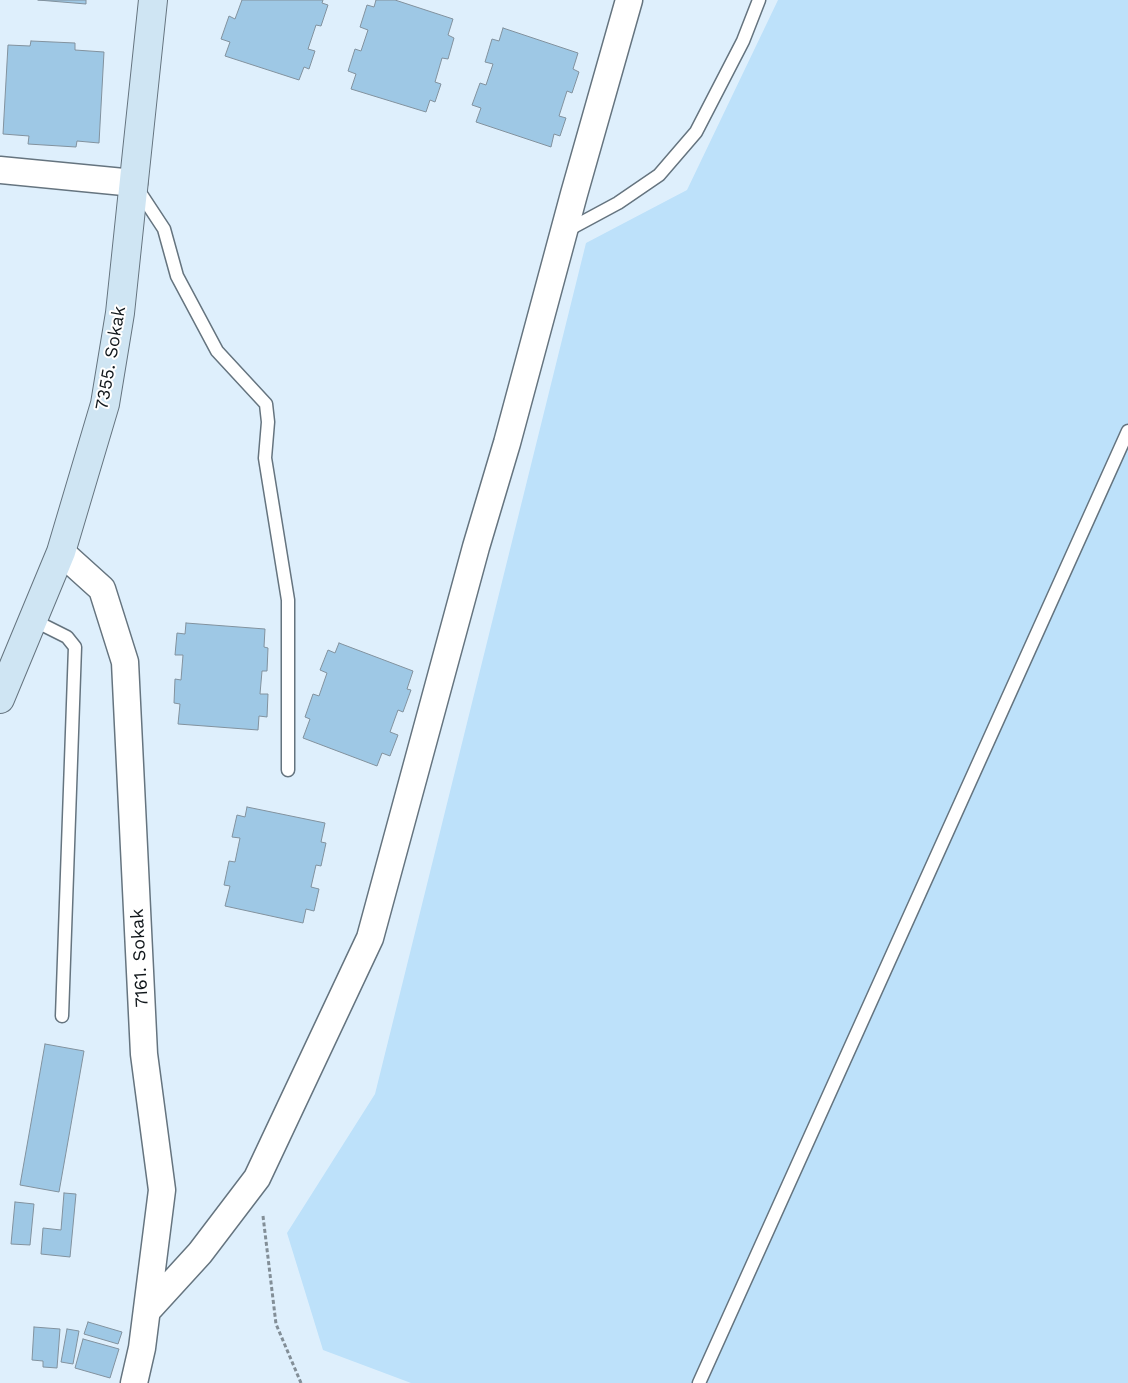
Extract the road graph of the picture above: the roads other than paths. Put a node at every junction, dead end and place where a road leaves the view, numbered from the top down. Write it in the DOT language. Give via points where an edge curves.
graph roads {
  1 [pos="152,0"];
  2 [pos="629,0"];
  3 [pos="759,0"];
  4 [pos="0,170"];
  5 [pos="134,183"];
  6 [pos="564,232"];
  7 [pos="1128,431"];
  8 [pos="60,552"];
  9 [pos="33,620"];
  10 [pos="0,699"];
  11 [pos="288,770"];
  12 [pos="62,1016"];
  13 [pos="147,1311"];
  14 [pos="134,1383"];
  15 [pos="699,1383"];
  1 -- 5 [label="street, 7355. Sokak"];
  2 -- 6 [label="street"];
  3 -- 6 [label="lane" via="743,41 696,132 659,175 618,203"];
  4 -- 5 [label="street"];
  5 -- 8 [label="street, 7355. Sokak" via="120,313 105,404"];
  5 -- 11 [label="lane" via="164,230 177,276 217,351 266,404 265,458 288,600"];
  6 -- 13 [label="street" via="370,938 257,1178 200,1253"];
  7 -- 15 [label="lane"];
  8 -- 9 [label="street, 7355. Sokak"];
  8 -- 13 [label="street, 7161. Sokak" via="102,589 125,662 144,1054 162,1190"];
  9 -- 10 [label="street, 7355. Sokak"];
  9 -- 12 [label="lane" via="67,637 75,647"];
  13 -- 14 [label="street, 7161. Sokak"];
}
